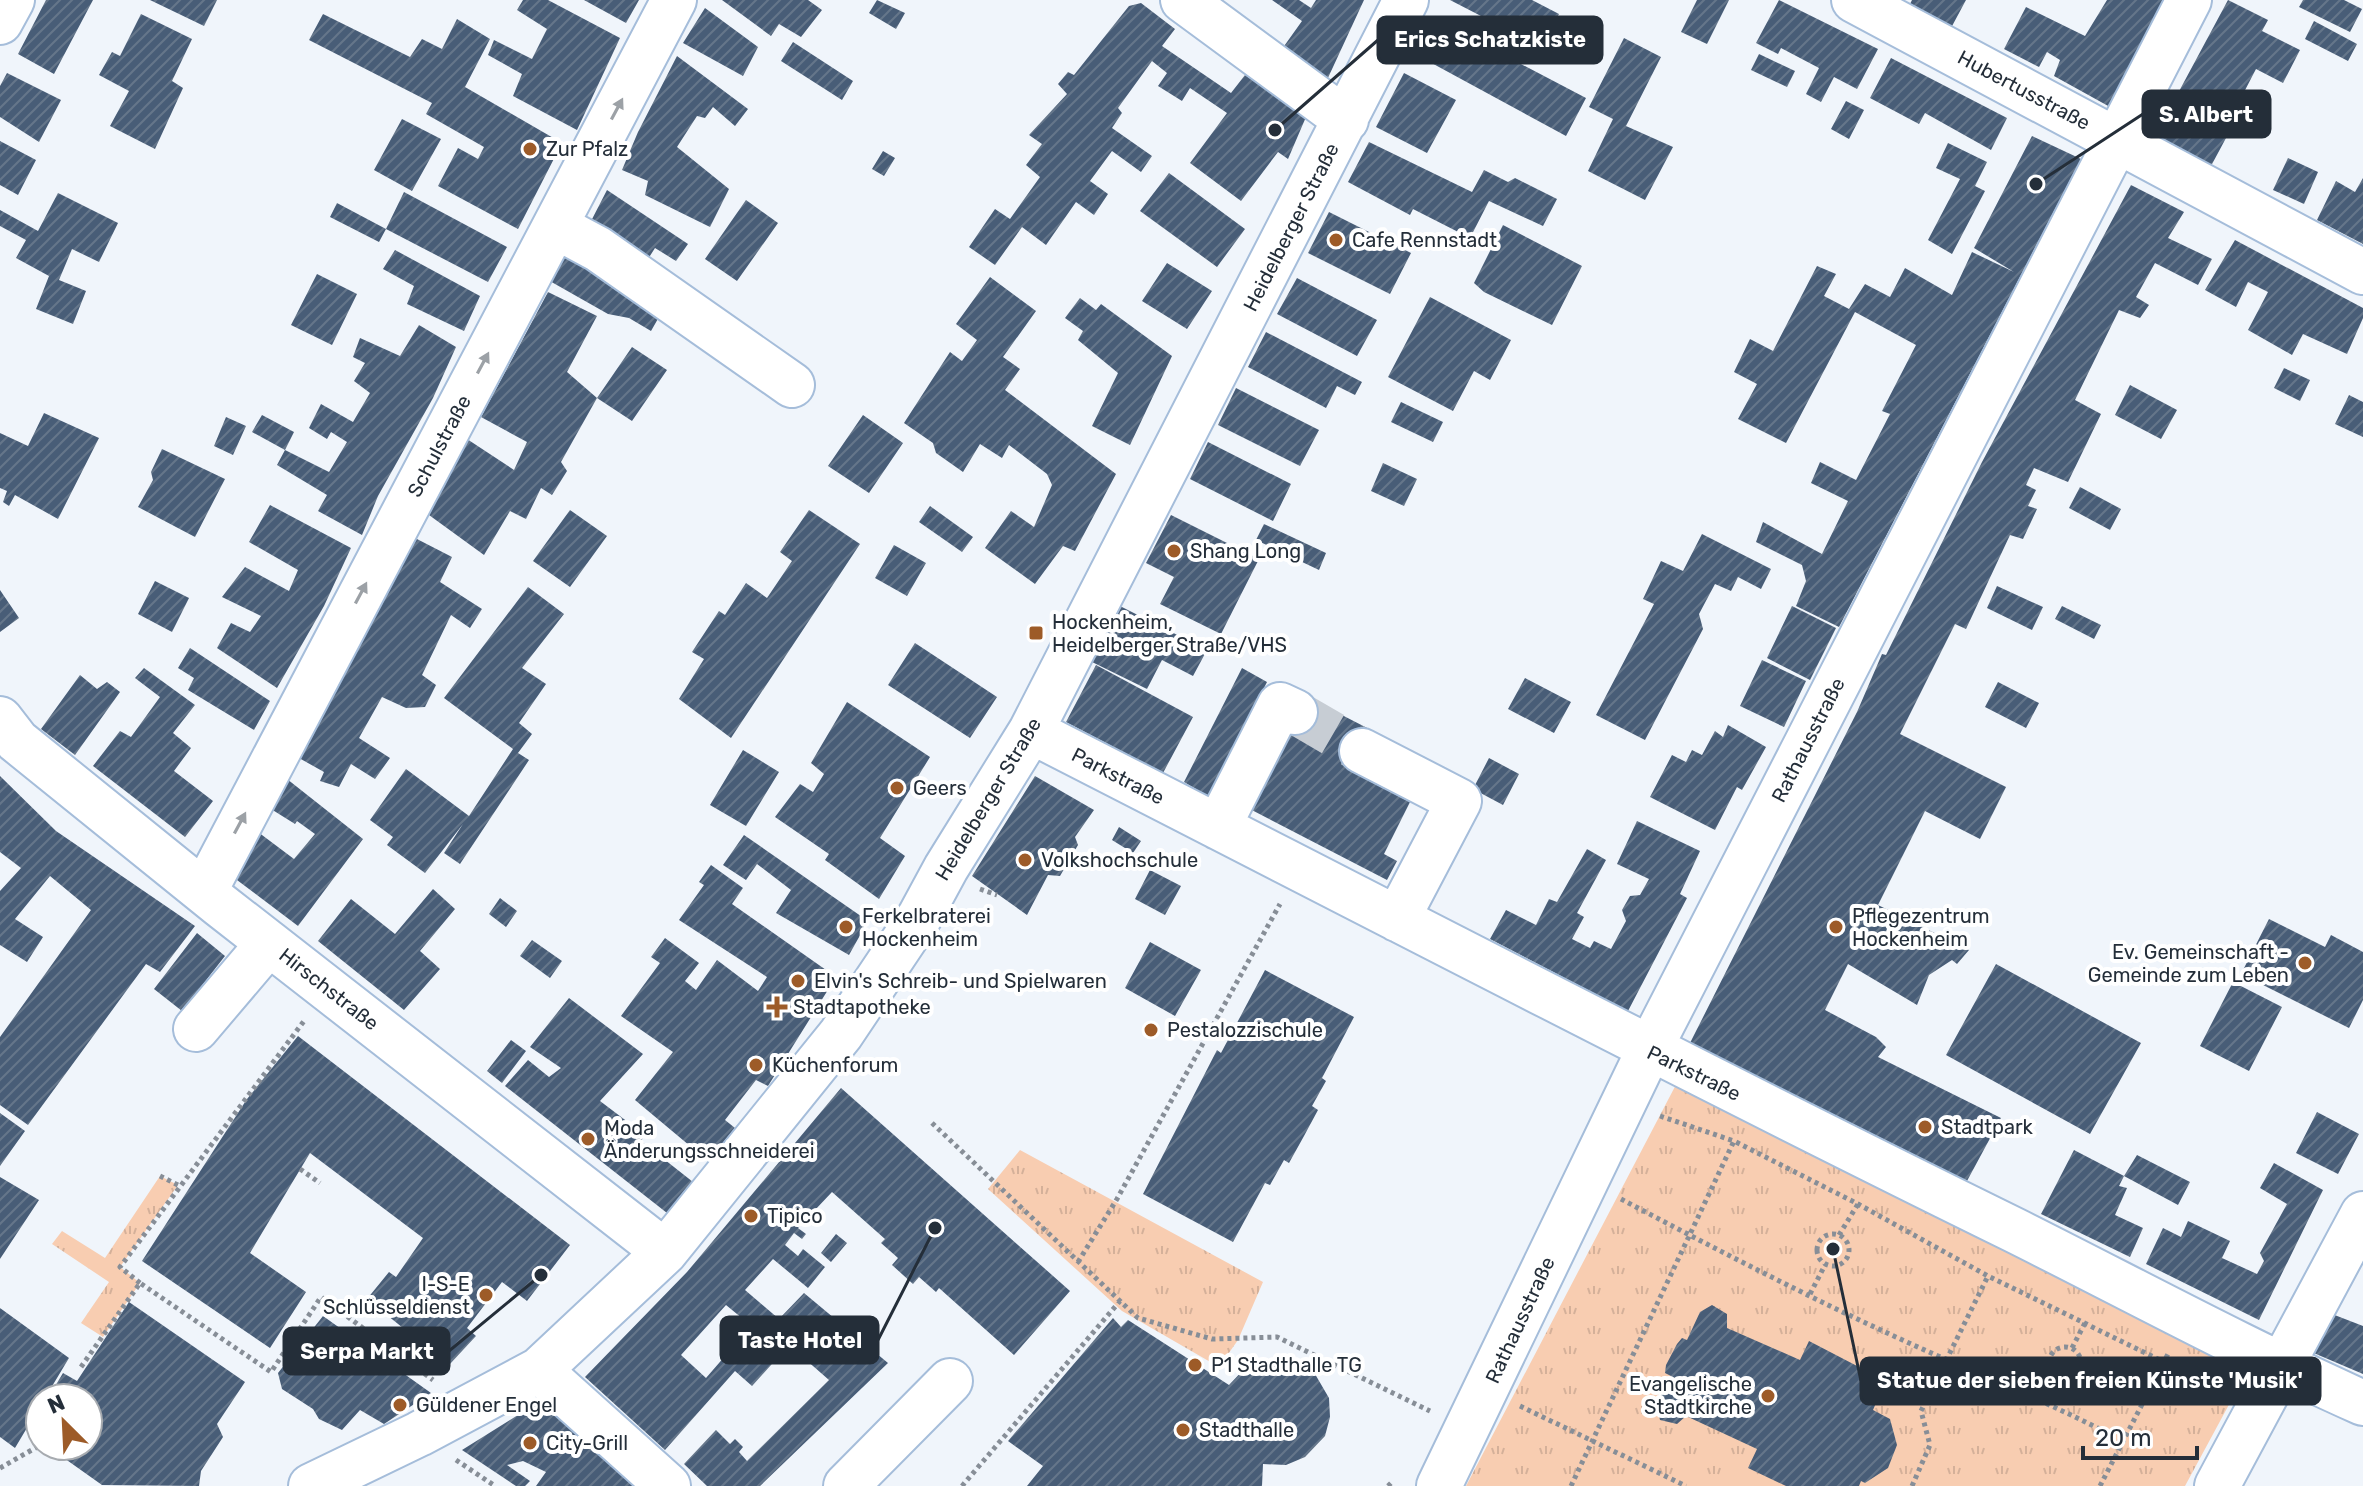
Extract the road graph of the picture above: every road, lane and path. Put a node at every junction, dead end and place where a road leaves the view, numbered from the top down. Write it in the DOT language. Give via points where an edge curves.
graph roads {
  1 [pos="12,0"];
  2 [pos="674,0"];
  3 [pos="1183,0"];
  4 [pos="1406,0"];
  5 [pos="1854,0"];
  6 [pos="2189,0"];
  7 [pos="0,22"];
  8 [pos="1346,120"];
  9 [pos="2117,139"];
  10 [pos="555,226"];
  11 [pos="2363,272"];
  12 [pos="792,385"];
  13 [pos="1295,712"];
  14 [pos="0,719"];
  15 [pos="1031,731"];
  16 [pos="1362,751"];
  17 [pos="1218,827"];
  18 [pos="1300,869"];
  19 [pos="204,892"];
  20 [pos="1397,919"];
  21 [pos="269,943"];
  22 [pos="333,991"];
  23 [pos="196,1029"];
  24 [pos="1649,1050"];
  25 [pos="1627,1100"];
  26 [pos="932,1123"];
  27 [pos="1734,1141"];
  28 [pos="300,1169"];
  29 [pos="160,1176"];
  30 [pos="1584,1182"];
  31 [pos="320,1183"];
  32 [pos="178,1185"];
  33 [pos="1858,1204"];
  34 [pos="2363,1214"];
  35 [pos="1688,1234"];
  36 [pos="1839,1235"];
  37 [pos="665,1252"];
  38 [pos="1078,1262"];
  39 [pos="1825,1265"];
  40 [pos="1988,1276"];
  41 [pos="140,1283"];
  42 [pos="1810,1294"];
  43 [pos="1120,1301"];
  44 [pos="2187,1316"];
  45 [pos="2086,1321"];
  46 [pos="2072,1348"];
  47 [pos="1944,1359"];
  48 [pos="2164,1362"];
  49 [pos="81,1367"];
  50 [pos="2283,1367"];
  51 [pos="539,1370"];
  52 [pos="2058,1377"];
  53 [pos="950,1381"];
  54 [pos="1489,1387"];
  55 [pos="2048,1401"];
  56 [pos="2363,1403"];
  57 [pos="468,1406"];
  58 [pos="1467,1429"];
  59 [pos="1590,1441"];
  60 [pos="2123,1441"];
  61 [pos="387,1450"];
  62 [pos="24,1454"];
  63 [pos="0,1468"];
  64 [pos="311,1486"];
  65 [pos="341,1486"];
  66 [pos="668,1486"];
  67 [pos="846,1486"];
  68 [pos="962,1486"];
  69 [pos="1439,1486"];
  70 [pos="1571,1486"];
  71 [pos="1686,1486"];
  72 [pos="1912,1486"];
  73 [pos="2100,1486"];
  74 [pos="2217,1486"];
  1 -- 7 [label="street"];
  10 -- 2 [label="street, Schulstraße, one-way"];
  3 -- 8 [label="street"];
  4 -- 8 [label="street, Heidelberger Straße"];
  5 -- 9 [label="street, Hubertusstraße"];
  6 -- 9 [label="street, Rathausstraße"];
  8 -- 15 [label="street, Heidelberger Straße"];
  9 -- 11 [label="street, Hubertusstraße"];
  9 -- 24 [label="street, Rathausstraße"];
  10 -- 12 [label="street" via="598,249"];
  19 -- 10 [label="street, Schulstraße, one-way"];
  13 -- 17 [label="street" via="1280,705"];
  14 -- 19 [label="street, Hirschstraße" via="17,741"];
  15 -- 17 [label="street, Parkstraße"];
  15 -- 37 [label="street, Heidelberger Straße" via="877,984"];
  16 -- 20 [label="street" via="1459,801"];
  17 -- 18 [label="street, Parkstraße"];
  18 -- 20 [label="street, Parkstraße"];
  18 -- 38 [label="path"];
  19 -- 21 [label="street, Hirschstraße"];
  20 -- 24 [label="street, Parkstraße"];
  21 -- 22 [label="street, Hirschstraße"];
  21 -- 23 [label="street"];
  22 -- 32 [label="path" via="291,1034"];
  22 -- 37 [label="street, Hirschstraße"];
  24 -- 25 [label="street, Rathausstraße"];
  24 -- 44 [label="street, Parkstraße"];
  25 -- 27 [label="path"];
  25 -- 30 [label="street, Rathausstraße"];
  26 -- 38 [label="path"];
  27 -- 33 [label="path"];
  27 -- 35 [label="path"];
  28 -- 31 [label="path"];
  29 -- 32 [label="path"];
  30 -- 35 [label="path"];
  30 -- 54 [label="street, Rathausstraße"];
  32 -- 41 [label="path" via="120,1267"];
  33 -- 36 [label="path"];
  33 -- 40 [label="path"];
  34 -- 50 [label="street"];
  35 -- 42 [label="path"];
  35 -- 59 [label="path"];
  36 -- 39 [label="path" via="1827,1234 1817,1245 1817,1256"];
  36 -- 39 [label="path" via="1849,1247 1847,1258 1837,1266"];
  37 -- 51 [label="street, Heidelberger Straße"];
  38 -- 43 [label="path"];
  39 -- 42 [label="path"];
  40 -- 45 [label="path"];
  40 -- 47 [label="path"];
  41 -- 49 [label="path"];
  41 -- 57 [label="path" via="271,1372 321,1297"];
  42 -- 47 [label="path"];
  43 -- 58 [label="path" via="1138,1318 1212,1339 1277,1337"];
  43 -- 68 [label="path"];
  44 -- 48 [label="path"];
  44 -- 50 [label="street, Parkstraße"];
  45 -- 46 [label="path"];
  45 -- 48 [label="path"];
  46 -- 52 [label="path" via="2060,1347 2050,1357 2050,1369"];
  46 -- 52 [label="path" via="2081,1359 2079,1371 2070,1378"];
  47 -- 55 [label="path"];
  47 -- 72 [label="path" via="1921,1411 1930,1445"];
  48 -- 60 [label="path"];
  50 -- 56 [label="street, Parkstraße"];
  50 -- 74 [label="street"];
  51 -- 57 [label="street, Heidelberger Straße"];
  51 -- 66 [label="street"];
  52 -- 55 [label="path"];
  53 -- 67 [label="street"];
  54 -- 58 [label="street, Rathausstraße"];
  54 -- 59 [label="path"];
  55 -- 60 [label="path"];
  57 -- 61 [label="street, Heidelberger Straße"];
  58 -- 69 [label="street, Rathausstraße"];
  59 -- 70 [label="path"];
  59 -- 71 [label="path"];
  60 -- 73 [label="path"];
  61 -- 64 [label="street, Heidelberger Straße"];
  61 -- 65 [label="street, Heidelberger Straße"];
  62 -- 63 [label="path"];
}
